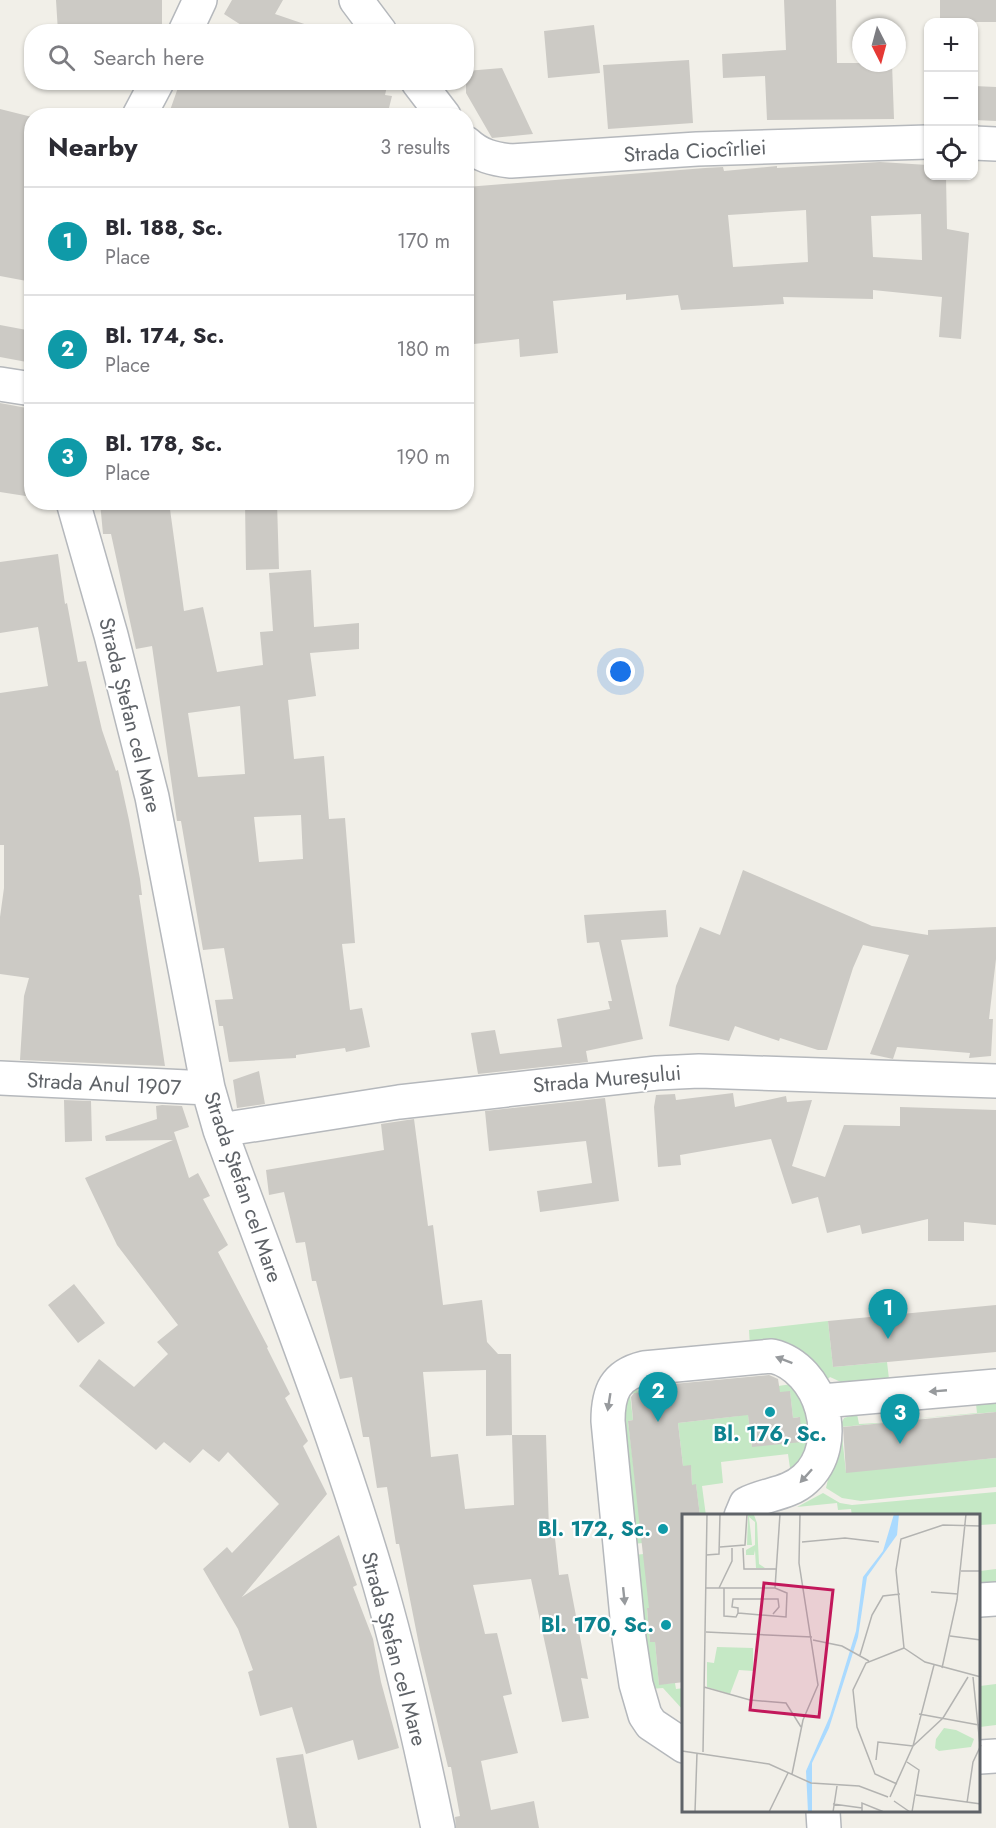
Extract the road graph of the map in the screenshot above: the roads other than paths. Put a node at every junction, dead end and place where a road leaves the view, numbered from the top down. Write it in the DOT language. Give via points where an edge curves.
graph roads {
  1 [pos="200,0"];
  2 [pos="356,0"];
  3 [pos="189,24"];
  4 [pos="374,24"];
  5 [pos="153,90"];
  6 [pos="424,90"];
  7 [pos="143,108"];
  8 [pos="438,108"];
  9 [pos="924,142"];
  10 [pos="978,144"];
  11 [pos="996,144"];
  12 [pos="474,150"];
  13 [pos="0,384"];
  14 [pos="24,388"];
  15 [pos="75,510"];
  16 [pos="0,1078"];
  17 [pos="996,1081"];
  18 [pos="208,1088"];
  19 [pos="220,1130"];
  20 [pos="996,1386"];
  21 [pos="822,1401"];
  22 [pos="742,1514"];
  23 [pos="996,1599"];
  24 [pos="981,1600"];
  25 [pos="682,1745"];
  26 [pos="996,1756"];
  27 [pos="981,1757"];
  28 [pos="823,1813"];
  29 [pos="438,1828"];
  30 [pos="824,1828"];
  1 -- 3 [label="street"];
  2 -- 4 [label="street"];
  5 -- 7 [label="street"];
  6 -- 8 [label="street"];
  9 -- 12 [label="street, Strada Ciocîrliei" via="697,149 511,161 493,159"];
  10 -- 11 [label="street"];
  13 -- 14 [label="street"];
  15 -- 18 [label="street, Strada Ștefan cel Mare" via="152,797"];
  16 -- 18 [label="street, Strada Anul 1907"];
  17 -- 19 [label="street, Strada Mureșului" via="657,1073 399,1102"];
  18 -- 19 [label="street, Strada Ștefan cel Mare"];
  19 -- 29 [label="street, Strada Ștefan cel Mare" via="344,1471 380,1585"];
  20 -- 21 [label="street, one-way"];
  21 -- 22 [label="street, one-way" via="824,1439 807,1478 793,1488 746,1504"];
  21 -- 25 [label="street, one-way" via="803,1372 772,1356 644,1368 615,1382 608,1400 608,1421 636,1684 651,1724"];
  23 -- 24 [label="street"];
  26 -- 27 [label="street"];
  28 -- 30 [label="street"];
}
